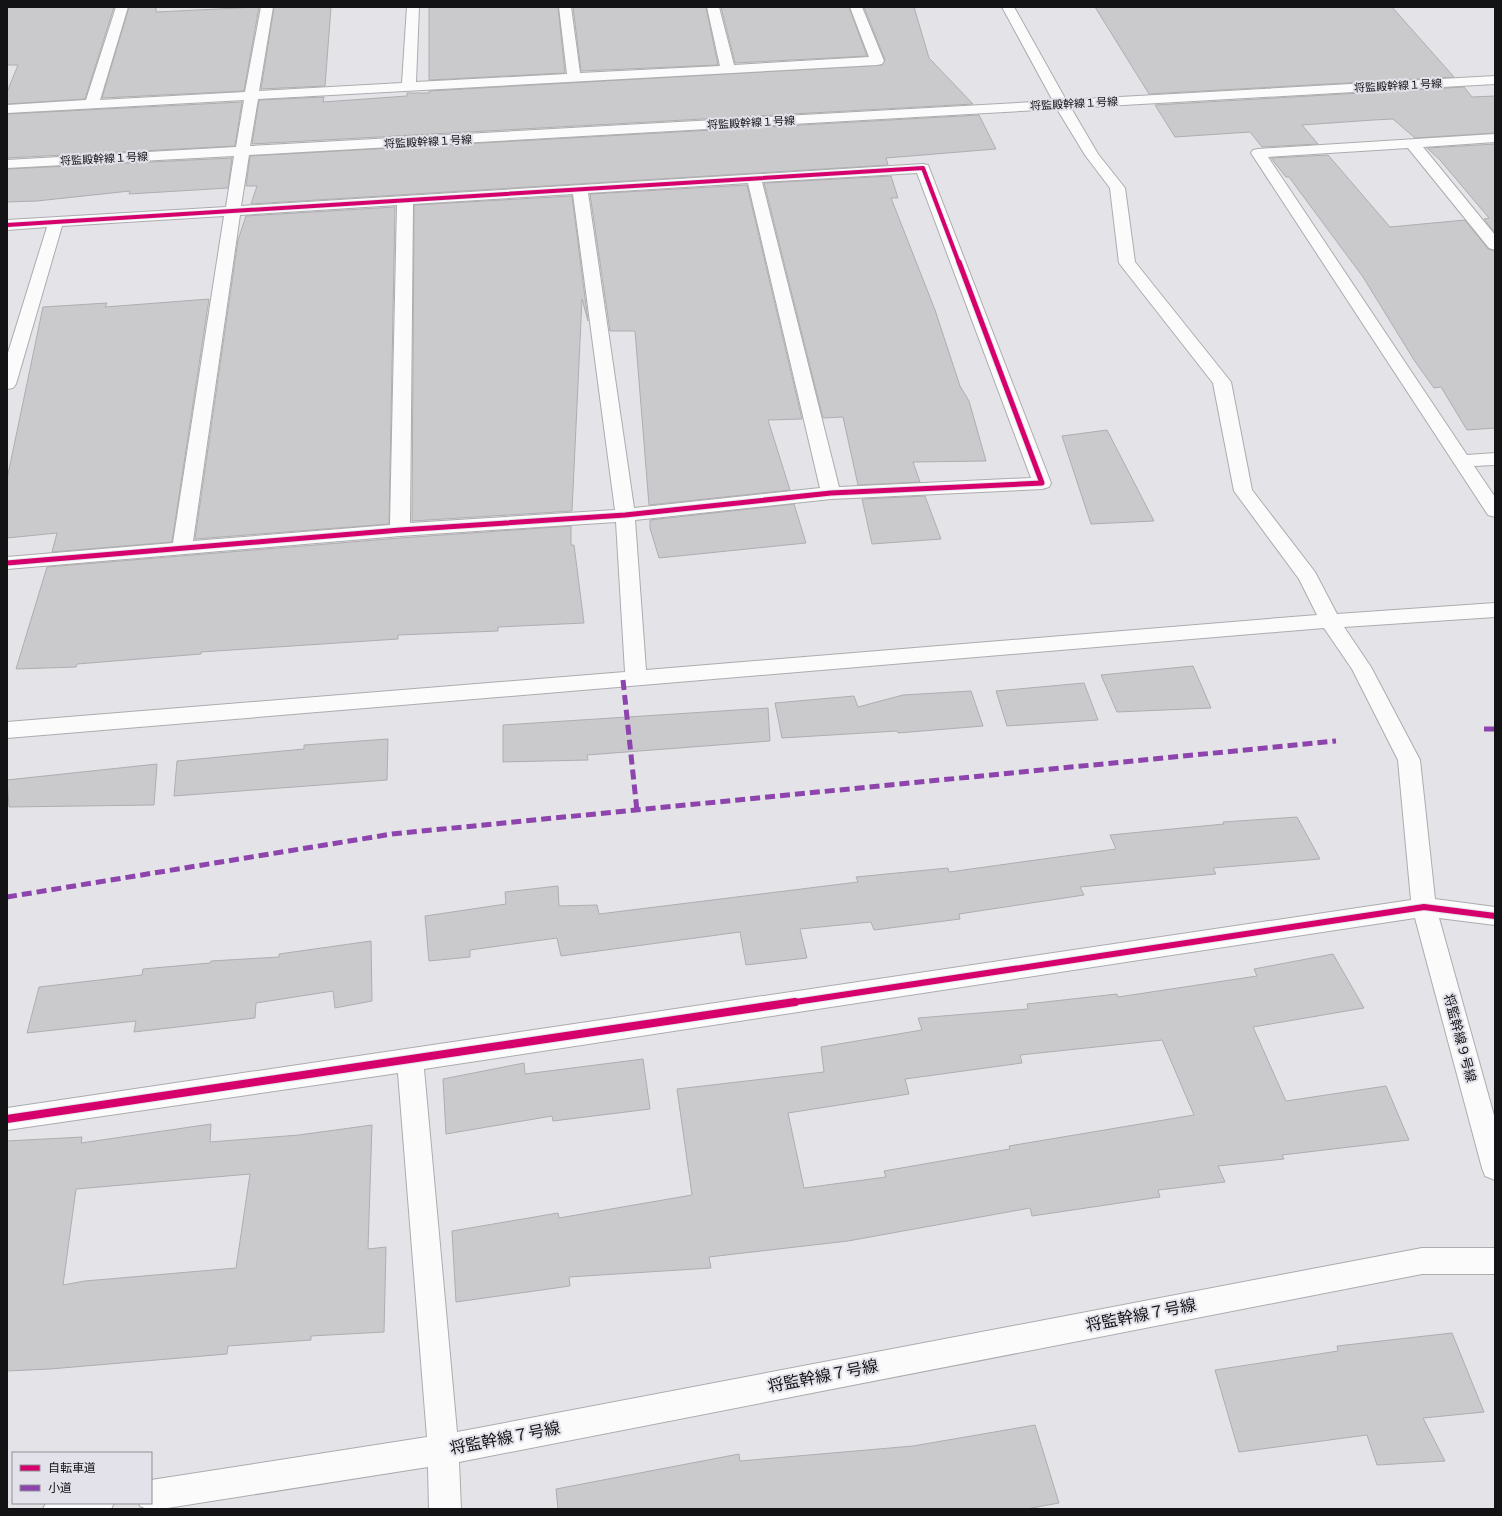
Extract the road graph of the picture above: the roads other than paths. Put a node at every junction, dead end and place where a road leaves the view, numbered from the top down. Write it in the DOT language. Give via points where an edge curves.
graph roads {
  1 [pos="122,7"];
  2 [pos="267,7"];
  3 [pos="413,7"];
  4 [pos="565,7"];
  5 [pos="713,7"];
  6 [pos="856,7"];
  7 [pos="1008,7"];
  8 [pos="728,70"];
  9 [pos="574,77"];
  10 [pos="1495,80"];
  11 [pos="410,86"];
  12 [pos="251,96"];
  13 [pos="92,104"];
  14 [pos="1062,105"];
  15 [pos="7,109"];
  16 [pos="1495,138"];
  17 [pos="1412,143"];
  18 [pos="242,152"];
  19 [pos="7,164"];
  20 [pos="754,179"];
  21 [pos="580,189"];
  22 [pos="405,200"];
  23 [pos="233,210"];
  24 [pos="56,222"];
  25 [pos="7,225"];
  26 [pos="1495,245"];
  27 [pos="7,384"];
  28 [pos="1495,459"];
  29 [pos="1463,461"];
  30 [pos="831,493"];
  31 [pos="1495,511"];
  32 [pos="625,515"];
  33 [pos="400,530"];
  34 [pos="182,549"];
  35 [pos="7,563"];
  36 [pos="1495,610"];
  37 [pos="1330,621"];
  38 [pos="636,679"];
  39 [pos="7,730"];
  40 [pos="1424,907"];
  41 [pos="1495,916"];
  42 [pos="410,1060"];
  43 [pos="7,1119"];
  44 [pos="1495,1168"];
  45 [pos="1495,1261"];
  46 [pos="443,1450"];
  47 [pos="152,1495"];
  48 [pos="92,1504"];
  49 [pos="59,1509"];
  50 [pos="445,1509"];
  1 -- 13 [label="street"];
  2 -- 12 [label="street"];
  3 -- 11 [label="street"];
  4 -- 9 [label="street"];
  5 -- 8 [label="street"];
  6 -- 8 [label="street" via="877,61"];
  7 -- 14 [label="street, 将監幹線９号線"];
  8 -- 9 [label="street"];
  9 -- 11 [label="street"];
  10 -- 14 [label="street, 将監殿幹線１号線"];
  11 -- 12 [label="street"];
  12 -- 13 [label="street"];
  12 -- 18 [label="street"];
  13 -- 15 [label="street"];
  14 -- 18 [label="street, 将監殿幹線１号線"];
  14 -- 37 [label="street, 将監幹線９号線" via="1092,155 1117,188 1126,263 1222,382 1243,491 1308,577"];
  16 -- 17 [label="street"];
  17 -- 26 [label="street"];
  17 -- 29 [label="street" via="1258,153"];
  18 -- 19 [label="street, 将監殿幹線１号線"];
  18 -- 23 [label="street"];
  20 -- 21 [label="street"];
  20 -- 30 [label="street"];
  20 -- 30 [label="street" via="923,168 1042,483"];
  21 -- 22 [label="street"];
  21 -- 32 [label="street"];
  22 -- 23 [label="street"];
  22 -- 33 [label="street"];
  23 -- 24 [label="street"];
  23 -- 34 [label="street"];
  24 -- 25 [label="street"];
  24 -- 27 [label="street"];
  28 -- 29 [label="street"];
  29 -- 31 [label="street"];
  30 -- 32 [label="street"];
  32 -- 33 [label="street"];
  32 -- 38 [label="street"];
  33 -- 34 [label="street"];
  34 -- 35 [label="street"];
  36 -- 37 [label="street"];
  37 -- 38 [label="street"];
  37 -- 40 [label="street, 将監幹線９号線" via="1361,667 1409,760"];
  38 -- 39 [label="street"];
  40 -- 41 [label="street"];
  40 -- 42 [label="street"];
  40 -- 44 [label="street, 将監幹線９号線"];
  42 -- 43 [label="street"];
  42 -- 46 [label="street"];
  45 -- 46 [label="street, 将監幹線７号線" via="1422,1261"];
  46 -- 47 [label="street, 将監幹線７号線"];
  46 -- 50 [label="street"];
  48 -- 49 [label="street"];
}
